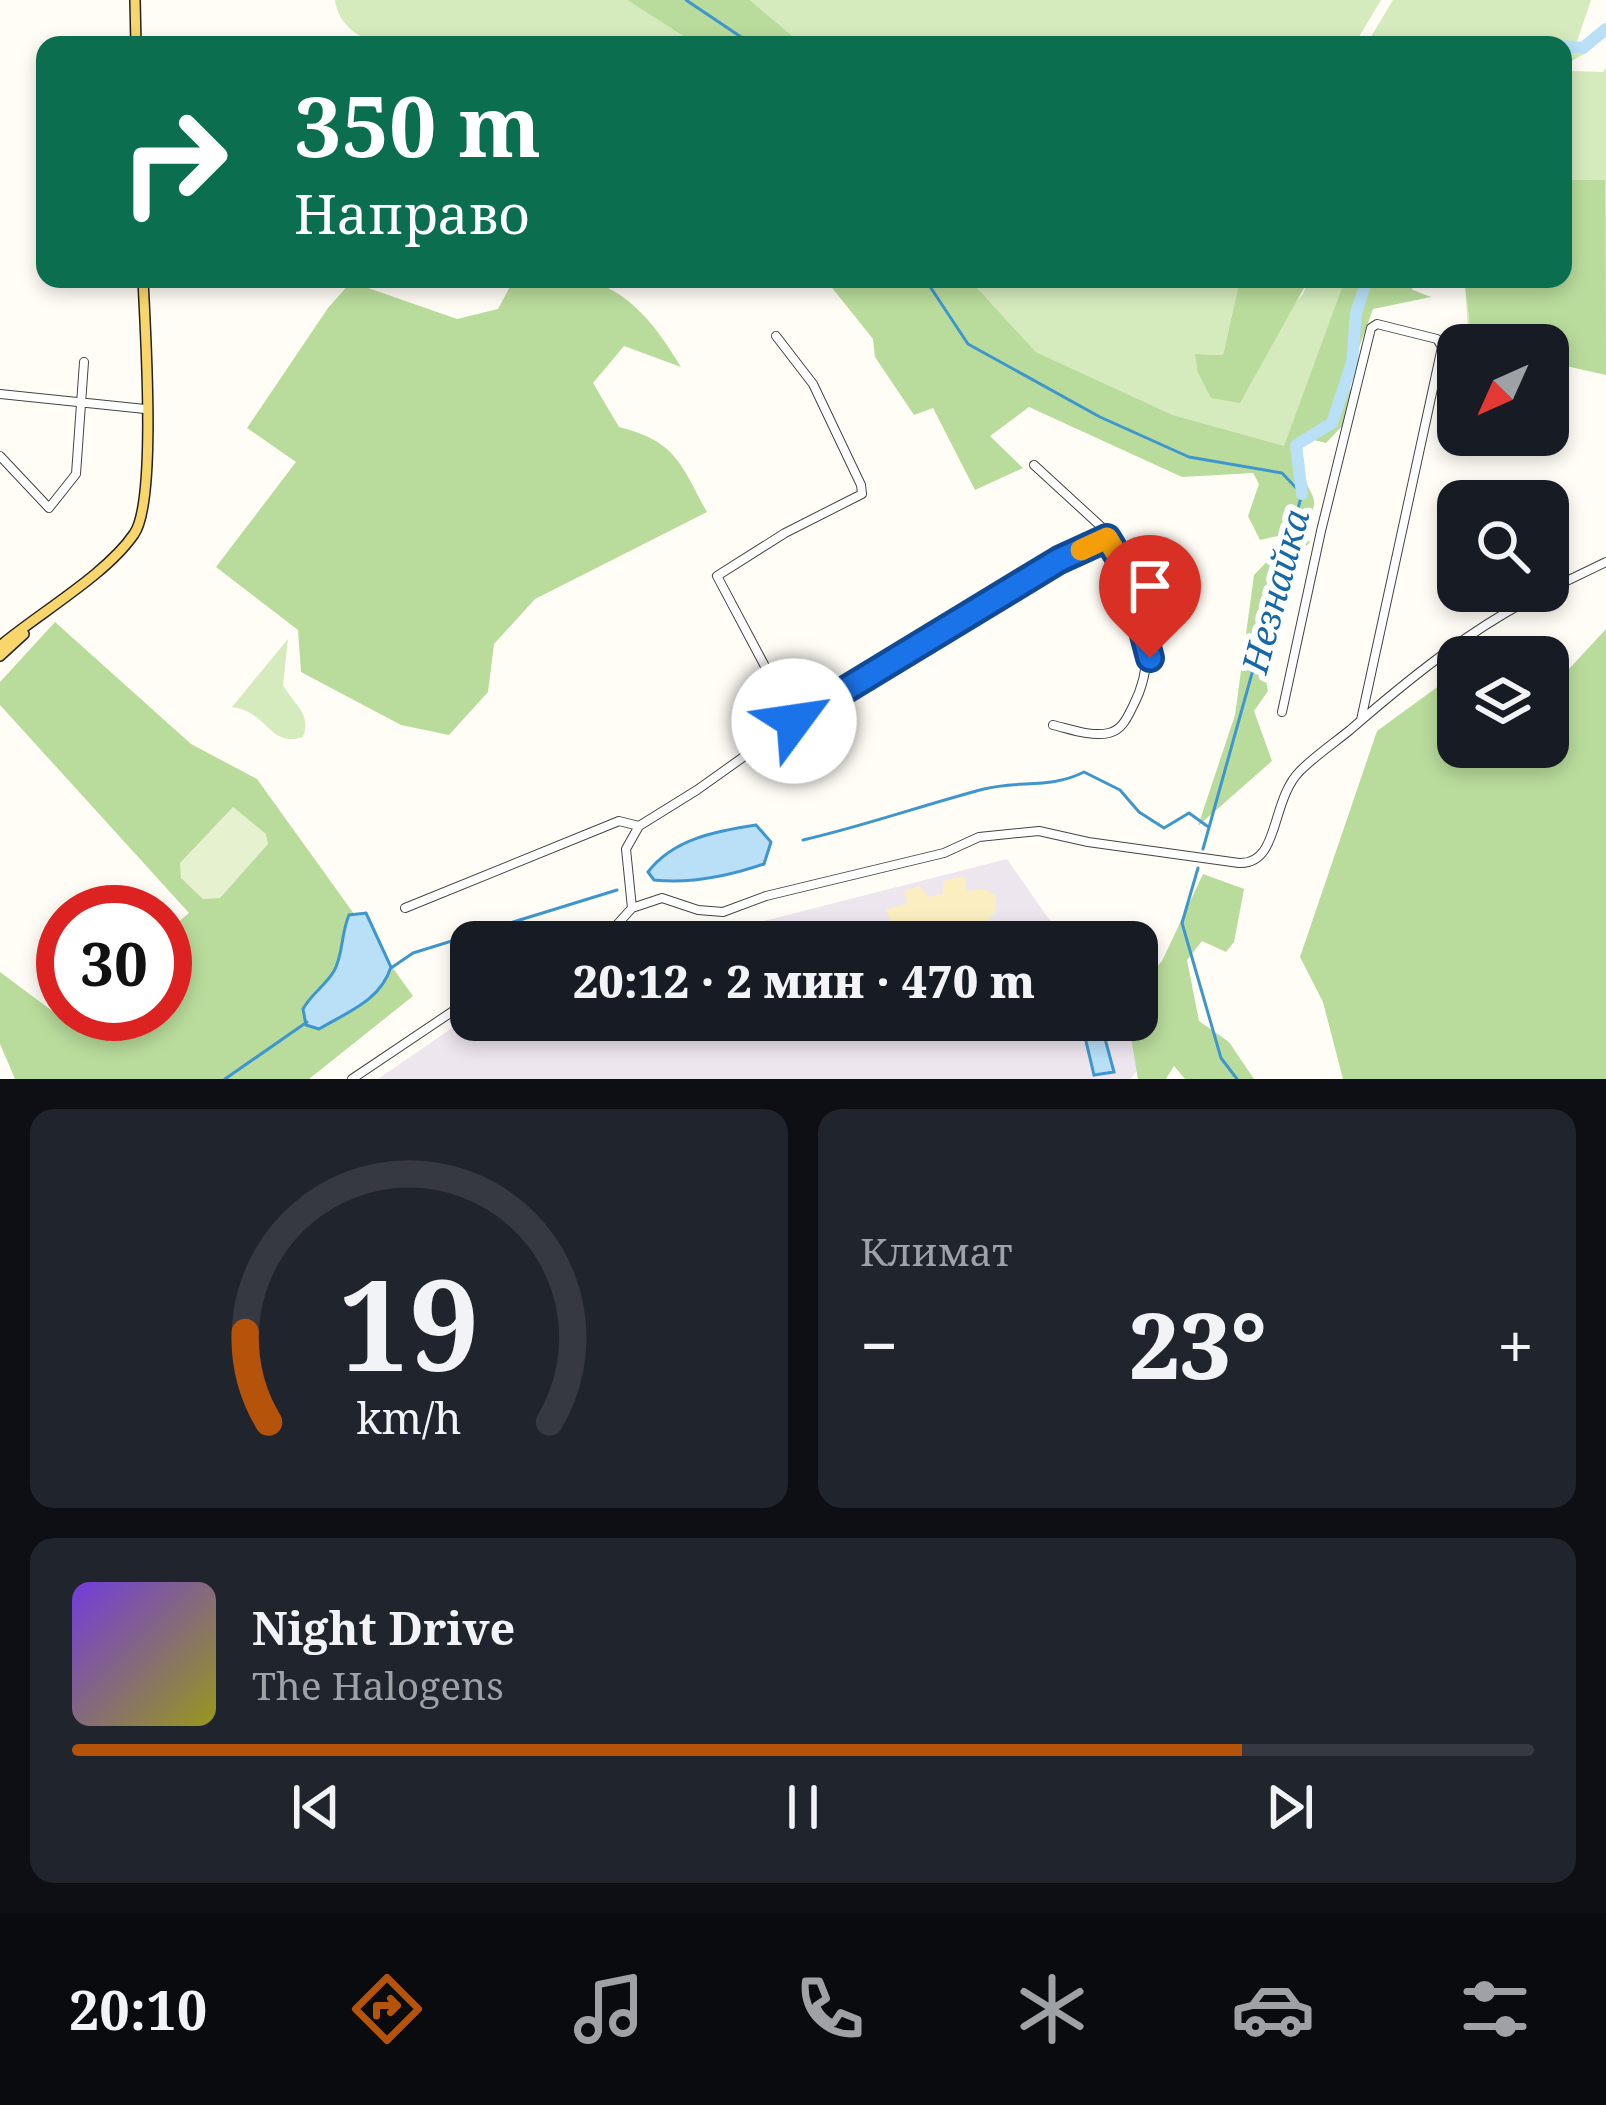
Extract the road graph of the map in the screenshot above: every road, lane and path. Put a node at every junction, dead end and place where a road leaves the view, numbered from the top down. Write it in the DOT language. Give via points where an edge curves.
graph roads {
  1 [pos="135,0"];
  2 [pos="136,36"];
  3 [pos="143,288"];
  4 [pos="776,336"];
  5 [pos="84,362"];
  6 [pos="0,394"];
  7 [pos="81,401"];
  8 [pos="146,410"];
  9 [pos="0,456"];
  10 [pos="1034,465"];
  11 [pos="1107,538"];
  12 [pos="1606,562"];
  13 [pos="1569,580"];
  14 [pos="49,610"];
  15 [pos="1513,612"];
  16 [pos="0,646"];
  17 [pos="0,656"];
  18 [pos="1282,712"];
  19 [pos="794,721"];
  20 [pos="1361,721"];
  21 [pos="1052,725"];
  22 [pos="639,826"];
  23 [pos="405,908"];
  24 [pos="632,908"];
  25 [pos="620,921"];
  26 [pos="450,1013"];
  27 [pos="352,1079"];
  1 -- 2 [label="main road"];
  3 -- 8 [label="main road"];
  4 -- 19 [label="street" via="813,384 862,485 858,497 717,576"];
  5 -- 7 [label="street"];
  6 -- 7 [label="street"];
  7 -- 8 [label="street"];
  7 -- 9 [label="street" via="76,474 49,508"];
  8 -- 14 [label="main road" via="139,526"];
  10 -- 11 [label="street"];
  11 -- 19 [label="street"];
  11 -- 21 [label="street" via="1127,571 1147,640 1142,690 1113,733"];
  12 -- 13 [label="street"];
  14 -- 16 [label="main road"];
  14 -- 17 [label="main road"];
  15 -- 20 [label="street" via="1439,657"];
  18 -- 20 [label="street" via="1377,324 1442,346"];
  19 -- 22 [label="street"];
  20 -- 24 [label="street" via="1287,785 1257,861 1039,831 979,837 723,913 662,898"];
  22 -- 23 [label="street" via="619,821"];
  22 -- 24 [label="street" via="626,848"];
  24 -- 25 [label="street"];
  26 -- 27 [label="street"];
}
